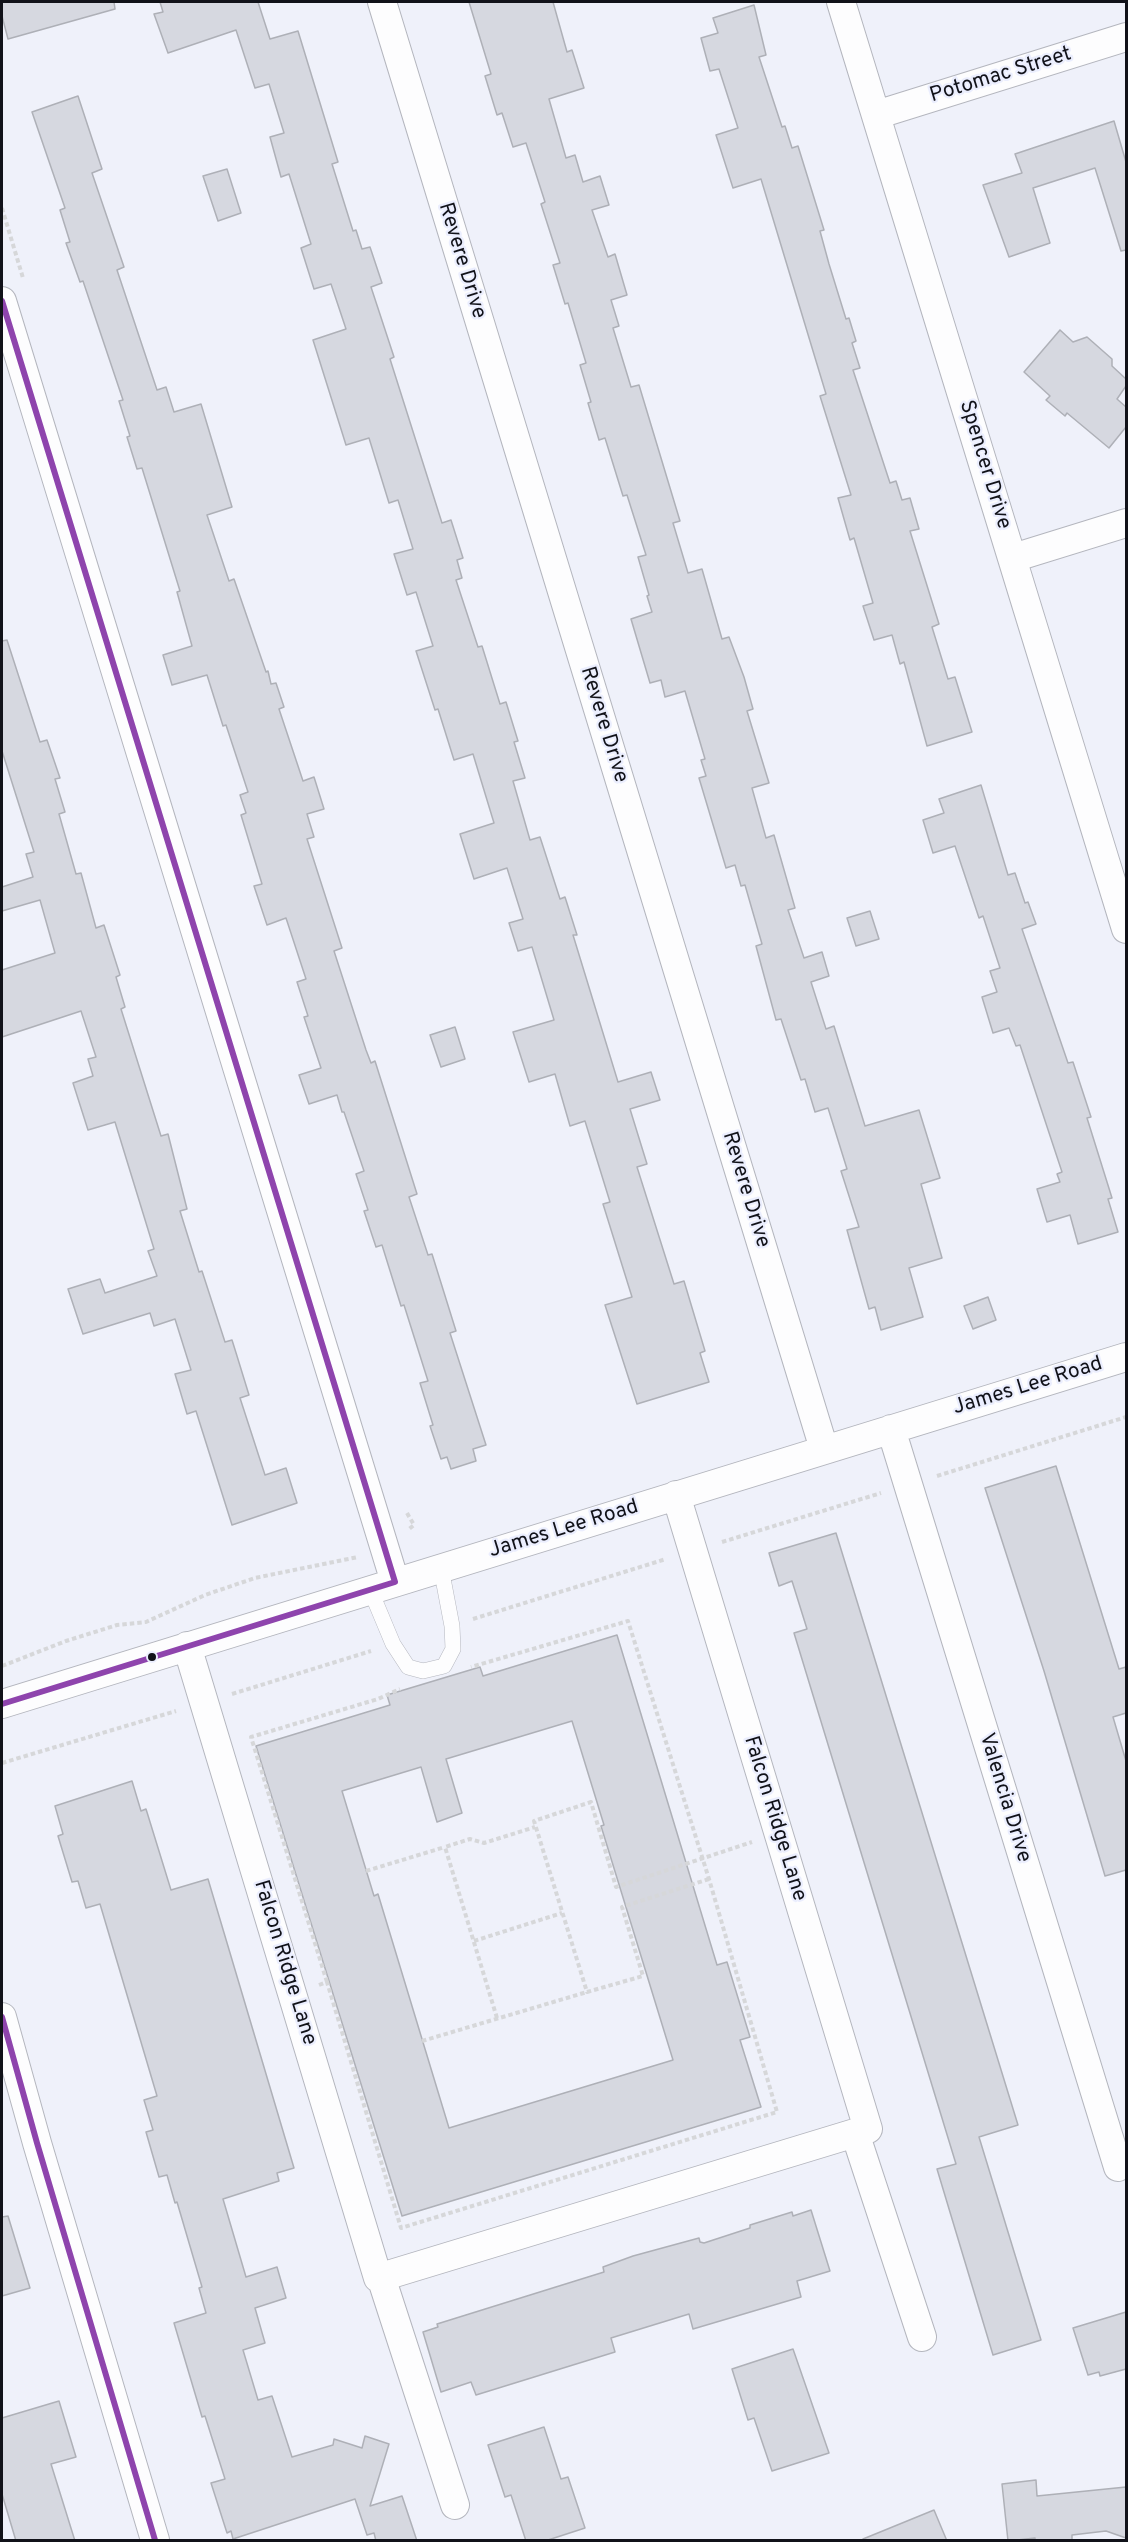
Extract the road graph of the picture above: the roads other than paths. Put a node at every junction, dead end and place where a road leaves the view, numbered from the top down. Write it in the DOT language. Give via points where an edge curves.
graph roads {
  1 [pos="382,2"];
  2 [pos="842,2"];
  3 [pos="1126,37"];
  4 [pos="876,115"];
  5 [pos="2,301"];
  6 [pos="1126,523"];
  7 [pos="1013,558"];
  8 [pos="1126,929"];
  9 [pos="1126,1357"];
  10 [pos="891,1429"];
  11 [pos="824,1449"];
  12 [pos="676,1495"];
  13 [pos="441,1568"];
  14 [pos="383,1585"];
  15 [pos="188,1646"];
  16 [pos="2,1704"];
  17 [pos="2,2017"];
  18 [pos="855,2133"];
  19 [pos="1118,2167"];
  20 [pos="381,2277"];
  21 [pos="922,2337"];
  22 [pos="455,2505"];
  23 [pos="155,2541"];
  1 -- 11 [label="street, Revere Drive"];
  2 -- 4 [label="street, Spencer Drive"];
  3 -- 4 [label="street, Potomac Street"];
  4 -- 7 [label="street, Spencer Drive"];
  5 -- 14 [label="street"];
  6 -- 7 [label="street"];
  7 -- 8 [label="street, Spencer Drive"];
  9 -- 10 [label="street, James Lee Road"];
  10 -- 11 [label="street, James Lee Road"];
  10 -- 19 [label="street, Valencia Drive"];
  11 -- 12 [label="street, James Lee Road"];
  12 -- 13 [label="street, James Lee Road"];
  12 -- 18 [label="street, Falcon Ridge Lane" via="868,2129"];
  13 -- 14 [label="street, James Lee Road"];
  13 -- 14 [label="lane" via="453,1649 444,1666 423,1671 408,1667 393,1644"];
  14 -- 15 [label="street, James Lee Road"];
  15 -- 16 [label="street, James Lee Road"];
  15 -- 20 [label="street, Falcon Ridge Lane" via="378,2278"];
  17 -- 23 [label="street"];
  18 -- 20 [label="street"];
  18 -- 21 [label="street"];
  20 -- 22 [label="street, Falcon Ridge Lane"];
}
